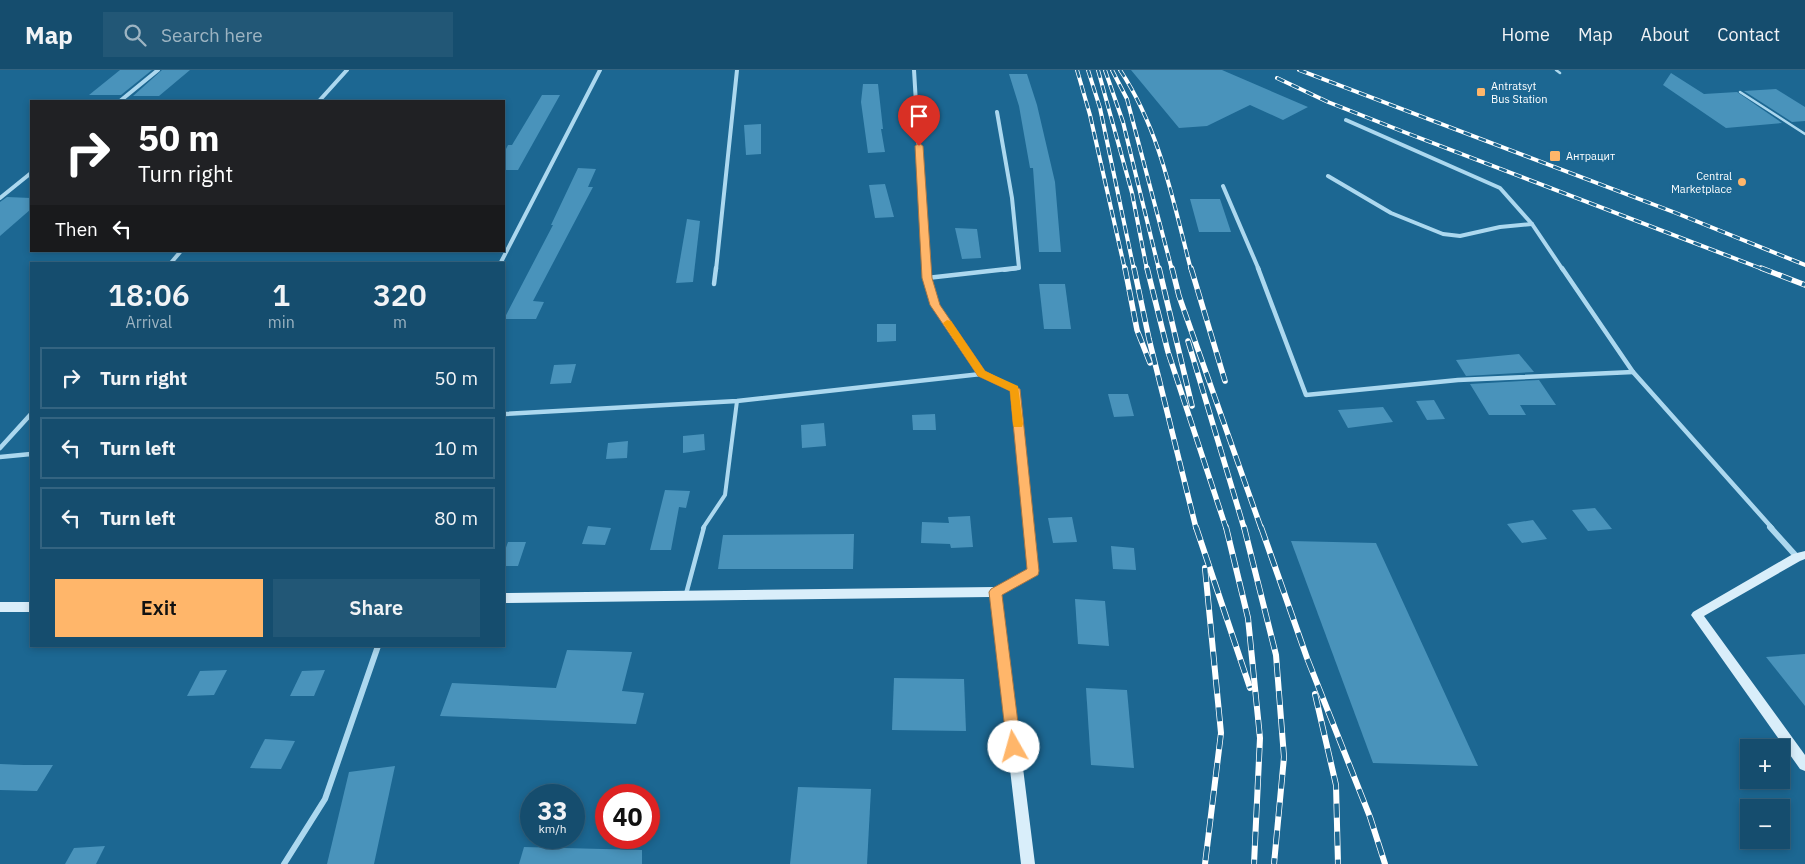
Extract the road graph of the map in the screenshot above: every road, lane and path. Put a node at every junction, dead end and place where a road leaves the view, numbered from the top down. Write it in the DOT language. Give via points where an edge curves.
graph roads {
  1 [pos="158,70"];
  2 [pos="347,70"];
  3 [pos="600,70"];
  4 [pos="737,70"];
  5 [pos="914,70"];
  6 [pos="1556,70"];
  7 [pos="1560,73"];
  8 [pos="1740,92"];
  9 [pos="121,100"];
  10 [pos="320,100"];
  11 [pos="997,112"];
  12 [pos="1346,120"];
  13 [pos="1805,134"];
  14 [pos="30,174"];
  15 [pos="1328,176"];
  16 [pos="1223,186"];
  17 [pos="0,198"];
  18 [pos="1532,224"];
  19 [pos="180,252"];
  20 [pos="172,262"];
  21 [pos="501,262"];
  22 [pos="927,278"];
  23 [pos="714,284"];
  24 [pos="1633,372"];
  25 [pos="981,374"];
  26 [pos="737,400"];
  27 [pos="505,414"];
  28 [pos="30,415"];
  29 [pos="0,448"];
  30 [pos="30,454"];
  31 [pos="0,457"];
  32 [pos="1801,556"];
  33 [pos="995,592"];
  34 [pos="685,596"];
  35 [pos="505,598"];
  36 [pos="0,607"];
  37 [pos="30,607"];
  38 [pos="378,647"];
  39 [pos="1805,764"];
  40 [pos="284,864"];
  41 [pos="1028,864"];
  1 -- 9 [label="street"];
  2 -- 10 [label="street"];
  3 -- 21 [label="street"];
  4 -- 23 [label="street"];
  5 -- 22 [label="street"];
  6 -- 7 [label="lane"];
  8 -- 13 [label="lane"];
  11 -- 22 [label="street" via="1012,198 1019,268"];
  12 -- 18 [label="street" via="1500,188"];
  14 -- 17 [label="street"];
  15 -- 18 [label="street" via="1396,214 1447,236"];
  16 -- 24 [label="street" via="1306,394 1458,380"];
  18 -- 24 [label="street"];
  19 -- 20 [label="street"];
  22 -- 25 [label="street" via="935,305"];
  24 -- 32 [label="street"];
  25 -- 26 [label="street"];
  25 -- 33 [label="street" via="1015,389 1033,571"];
  26 -- 27 [label="street"];
  26 -- 34 [label="lane" via="725,495 701,531"];
  28 -- 29 [label="street"];
  30 -- 31 [label="street"];
  32 -- 39 [label="street" via="1697,615"];
  33 -- 34 [label="street"];
  33 -- 41 [label="street"];
  34 -- 35 [label="street"];
  36 -- 37 [label="street"];
  38 -- 40 [label="street" via="325,799"];
}
